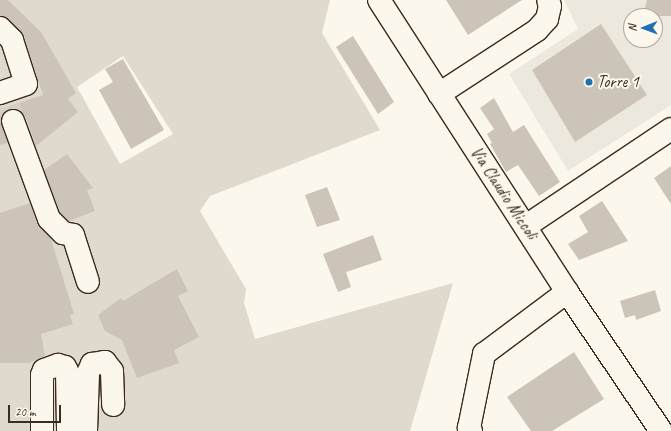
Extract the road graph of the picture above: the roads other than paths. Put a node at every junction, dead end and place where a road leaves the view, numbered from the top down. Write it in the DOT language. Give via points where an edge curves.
graph roads {
  1 [pos="379,0"];
  2 [pos="548,0"];
  3 [pos="0,28"];
  4 [pos="439,94"];
  5 [pos="5,99"];
  6 [pos="671,129"];
  7 [pos="526,226"];
  8 [pos="88,282"];
  9 [pos="567,292"];
  10 [pos="113,405"];
  11 [pos="42,431"];
  12 [pos="68,431"];
  13 [pos="86,431"];
  14 [pos="471,431"];
  15 [pos="661,431"];
  1 -- 4 [label="street, Via Claudio Miccoli"];
  2 -- 4 [label="street" via="550,6 547,19 537,30"];
  3 -- 5 [label="street" via="12,40 26,84"];
  4 -- 7 [label="street, Via Claudio Miccoli"];
  5 -- 8 [label="street" via="49,219 63,233 73,236"];
  6 -- 7 [label="street"];
  7 -- 9 [label="street, Via Claudio Miccoli"];
  9 -- 14 [label="street" via="484,354 469,428"];
  9 -- 15 [label="street, Via Claudio Miccoli"];
  10 -- 13 [label="street" via="112,371 105,362 92,364 88,372"];
  11 -- 12 [label="street" via="42,375 44,370 58,365 65,367 67,371"];
}
